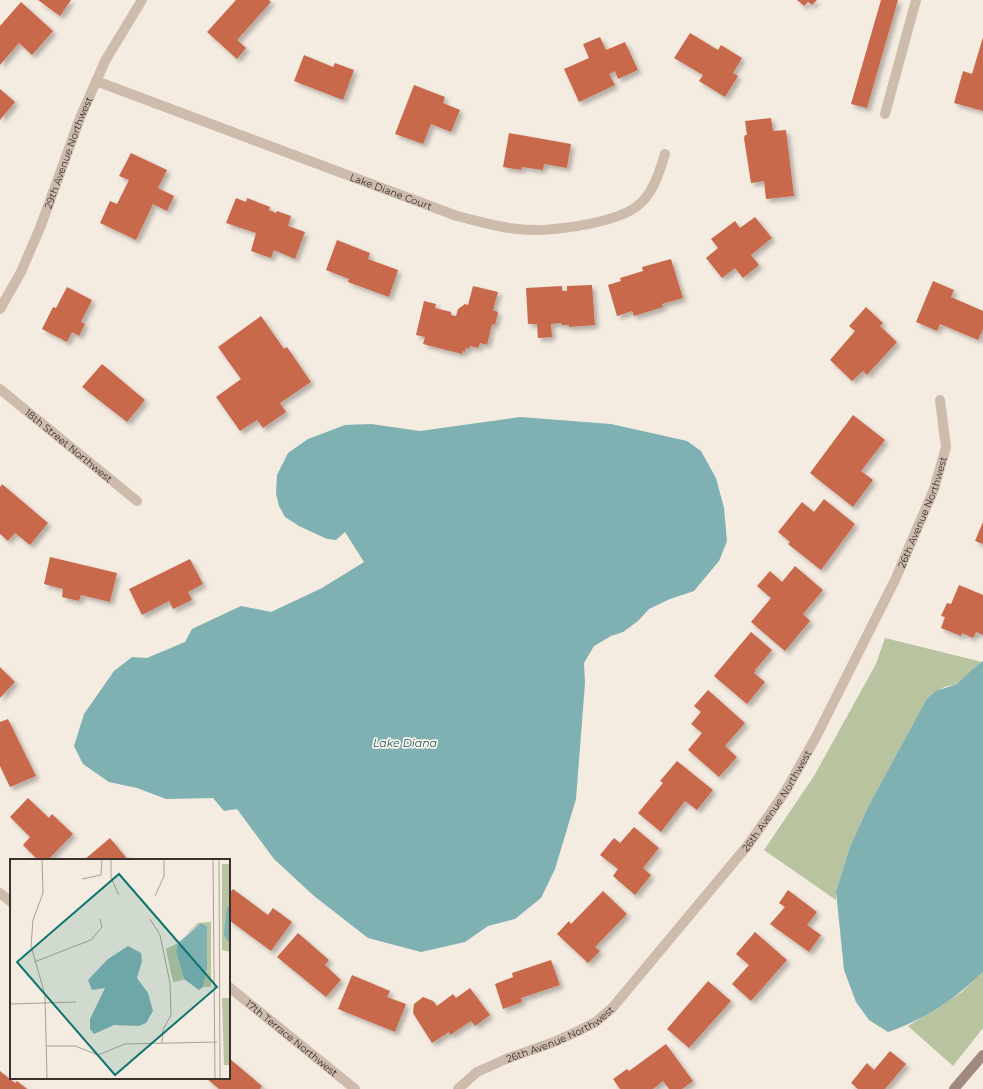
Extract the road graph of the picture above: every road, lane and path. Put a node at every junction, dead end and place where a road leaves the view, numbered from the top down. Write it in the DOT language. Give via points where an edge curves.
graph roads {
  1 [pos="142,0"];
  2 [pos="916,0"];
  3 [pos="96,80"];
  4 [pos="885,114"];
  5 [pos="665,154"];
  6 [pos="0,310"];
  7 [pos="0,389"];
  8 [pos="940,400"];
  9 [pos="137,501"];
  10 [pos="0,894"];
  11 [pos="10,901"];
  12 [pos="230,988"];
  13 [pos="983,1055"];
  14 [pos="355,1089"];
  15 [pos="458,1089"];
  16 [pos="954,1089"];
  1 -- 3 [label="street, 29th Avenue Northwest"];
  2 -- 4 [label="street"];
  3 -- 5 [label="street, Lake Diane Court" via="457,216 518,230 586,225 636,207 654,186"];
  3 -- 6 [label="street, 29th Avenue Northwest" via="40,228 21,272"];
  7 -- 9 [label="street, 18th Street Northwest"];
  8 -- 15 [label="street, 26th Avenue Northwest" via="946,447 934,489 895,580 816,737 785,792 705,898 613,1007 596,1022 554,1042 477,1072"];
  10 -- 11 [label="street"];
  12 -- 14 [label="street, 17th Terrace Northwest"];
  13 -- 16 [label="main road"];
}
